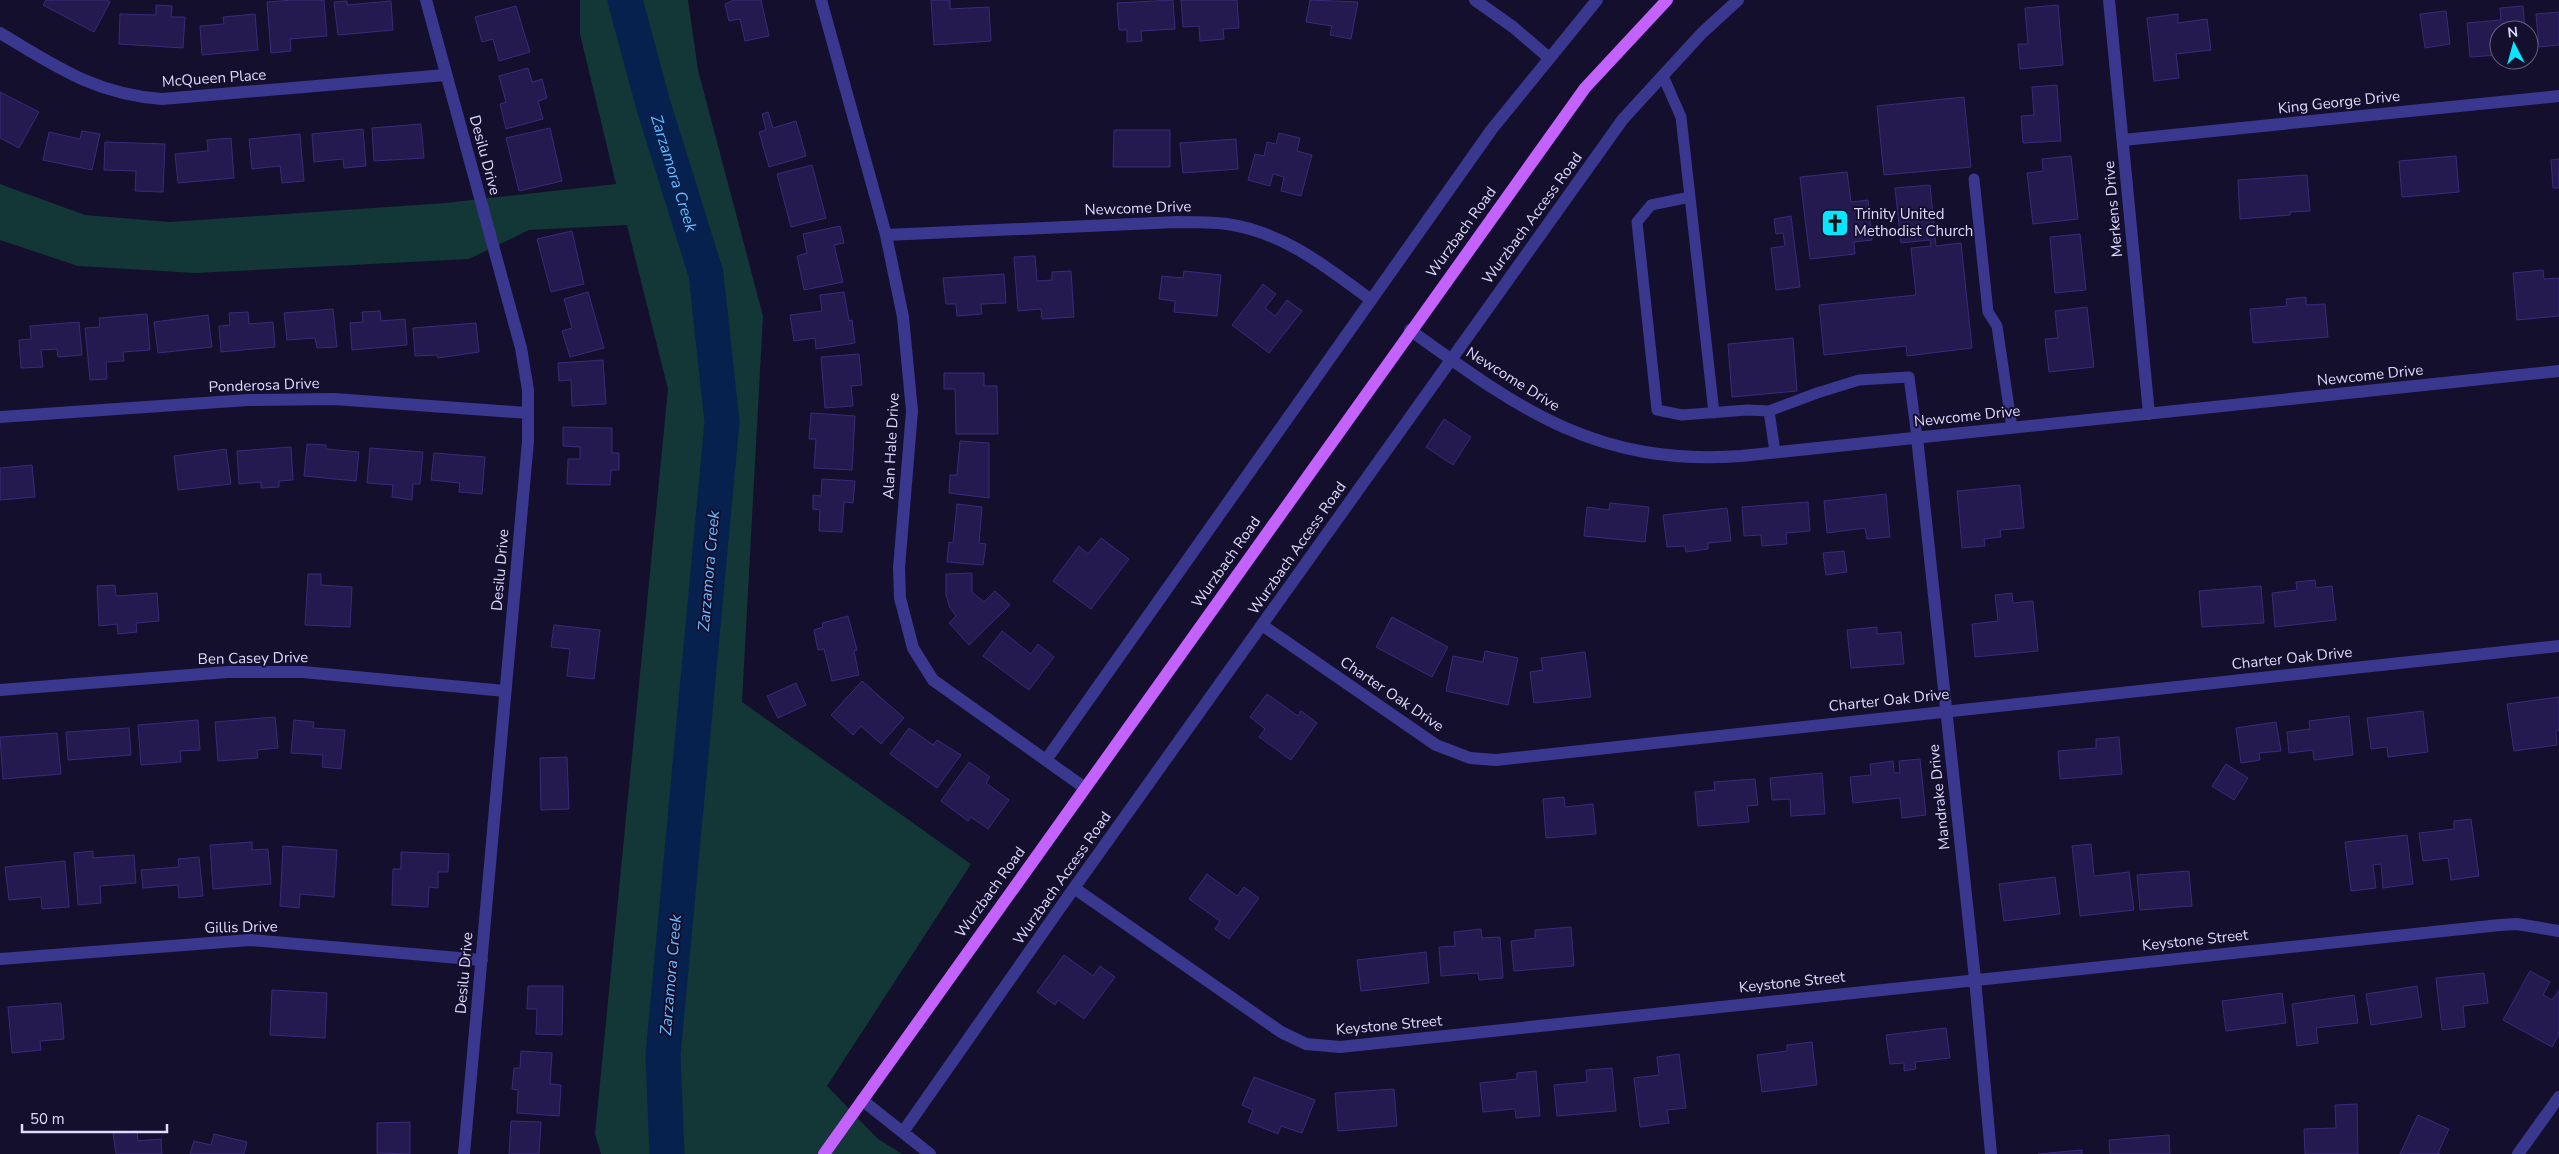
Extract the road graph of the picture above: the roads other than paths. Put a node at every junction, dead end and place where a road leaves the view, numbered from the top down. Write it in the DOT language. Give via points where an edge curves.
graph roads {
  1 [pos="426,0"];
  2 [pos="821,0"];
  3 [pos="1475,0"];
  4 [pos="1597,0"];
  5 [pos="1667,0"];
  6 [pos="1738,0"];
  7 [pos="2109,0"];
  8 [pos="0,32"];
  9 [pos="1548,57"];
  10 [pos="446,75"];
  11 [pos="1663,76"];
  12 [pos="2559,96"];
  13 [pos="2123,140"];
  14 [pos="1974,179"];
  15 [pos="1690,197"];
  16 [pos="886,235"];
  17 [pos="1371,300"];
  18 [pos="1410,330"];
  19 [pos="1451,360"];
  20 [pos="2559,371"];
  21 [pos="1769,411"];
  22 [pos="528,413"];
  23 [pos="1714,413"];
  24 [pos="2149,414"];
  25 [pos="0,417"];
  26 [pos="2012,428"];
  27 [pos="1917,437"];
  28 [pos="1775,452"];
  29 [pos="1262,625"];
  30 [pos="2559,646"];
  31 [pos="0,690"];
  32 [pos="506,691"];
  33 [pos="1946,710"];
  34 [pos="1046,760"];
  35 [pos="1085,788"];
  36 [pos="1074,888"];
  37 [pos="2559,931"];
  38 [pos="0,959"];
  39 [pos="482,960"];
  40 [pos="1975,979"];
  41 [pos="2559,1097"];
  42 [pos="862,1100"];
  43 [pos="903,1132"];
  44 [pos="464,1154"];
  45 [pos="824,1154"];
  46 [pos="930,1154"];
  47 [pos="1991,1154"];
  48 [pos="2518,1154"];
  1 -- 10 [label="street, Desilu Drive"];
  2 -- 16 [label="street, Alan Hale Drive"];
  3 -- 9 [label="street"];
  4 -- 9 [label="street"];
  5 -- 18 [label="main road, Wurzbach Road" via="1585,88"];
  6 -- 11 [label="street, Wurzbach Access Road"];
  7 -- 13 [label="street, Merkens Drive"];
  8 -- 10 [label="street, McQueen Place" via="81,80 120,94 141,97 162,99"];
  9 -- 17 [label="street" via="1492,129"];
  10 -- 22 [label="street, Desilu Drive" via="521,348"];
  11 -- 15 [label="lane" via="1681,116"];
  11 -- 19 [label="street, Wurzbach Access Road" via="1623,119"];
  12 -- 13 [label="street, King George Drive"];
  13 -- 24 [label="street, Merkens Drive"];
  14 -- 26 [label="lane" via="1988,312 1997,326"];
  15 -- 23 [label="lane"];
  15 -- 23 [label="lane" via="1651,205 1637,222 1657,410 1682,415"];
  16 -- 17 [label="street, Newcome Drive" via="1177,222 1225,224 1264,234 1310,255"];
  16 -- 34 [label="street, Alan Hale Drive" via="903,316 912,410 899,568 905,624 913,648 933,680"];
  17 -- 34 [label="street"];
  18 -- 19 [label="street, Newcome Drive"];
  18 -- 35 [label="main road, Wurzbach Road"];
  19 -- 28 [label="street, Newcome Drive" via="1535,415 1603,443 1675,457 1712,458"];
  19 -- 29 [label="street, Wurzbach Access Road"];
  20 -- 24 [label="street, Newcome Drive"];
  21 -- 23 [label="lane"];
  21 -- 27 [label="lane" via="1816,392 1859,380 1909,377"];
  21 -- 28 [label="lane"];
  22 -- 25 [label="street, Ponderosa Drive" via="334,399 248,400"];
  22 -- 32 [label="street, Desilu Drive"];
  24 -- 26 [label="street, Newcome Drive"];
  26 -- 27 [label="street, Newcome Drive"];
  27 -- 28 [label="street, Newcome Drive"];
  27 -- 33 [label="street, Mandrake Drive"];
  29 -- 33 [label="street, Charter Oak Drive" via="1436,745 1470,758 1496,760"];
  29 -- 36 [label="street, Wurzbach Access Road"];
  30 -- 33 [label="street, Charter Oak Drive"];
  31 -- 32 [label="street, Ben Casey Drive" via="228,672 303,672"];
  32 -- 39 [label="street, Desilu Drive"];
  33 -- 40 [label="street, Mandrake Drive"];
  34 -- 35 [label="street, Alan Hale Drive"];
  35 -- 42 [label="main road, Wurzbach Road"];
  36 -- 40 [label="street, Keystone Street" via="1281,1032 1306,1044 1340,1047"];
  36 -- 43 [label="street, Wurzbach Access Road"];
  37 -- 40 [label="street, Keystone Street" via="2516,924 2500,925"];
  38 -- 39 [label="street, Gillis Drive" via="250,940"];
  39 -- 44 [label="street, Desilu Drive"];
  40 -- 47 [label="street, Mandrake Drive"];
  41 -- 48 [label="street"];
  42 -- 43 [label="street"];
  42 -- 45 [label="main road, Wurzbach Road"];
  43 -- 46 [label="street"];
}
